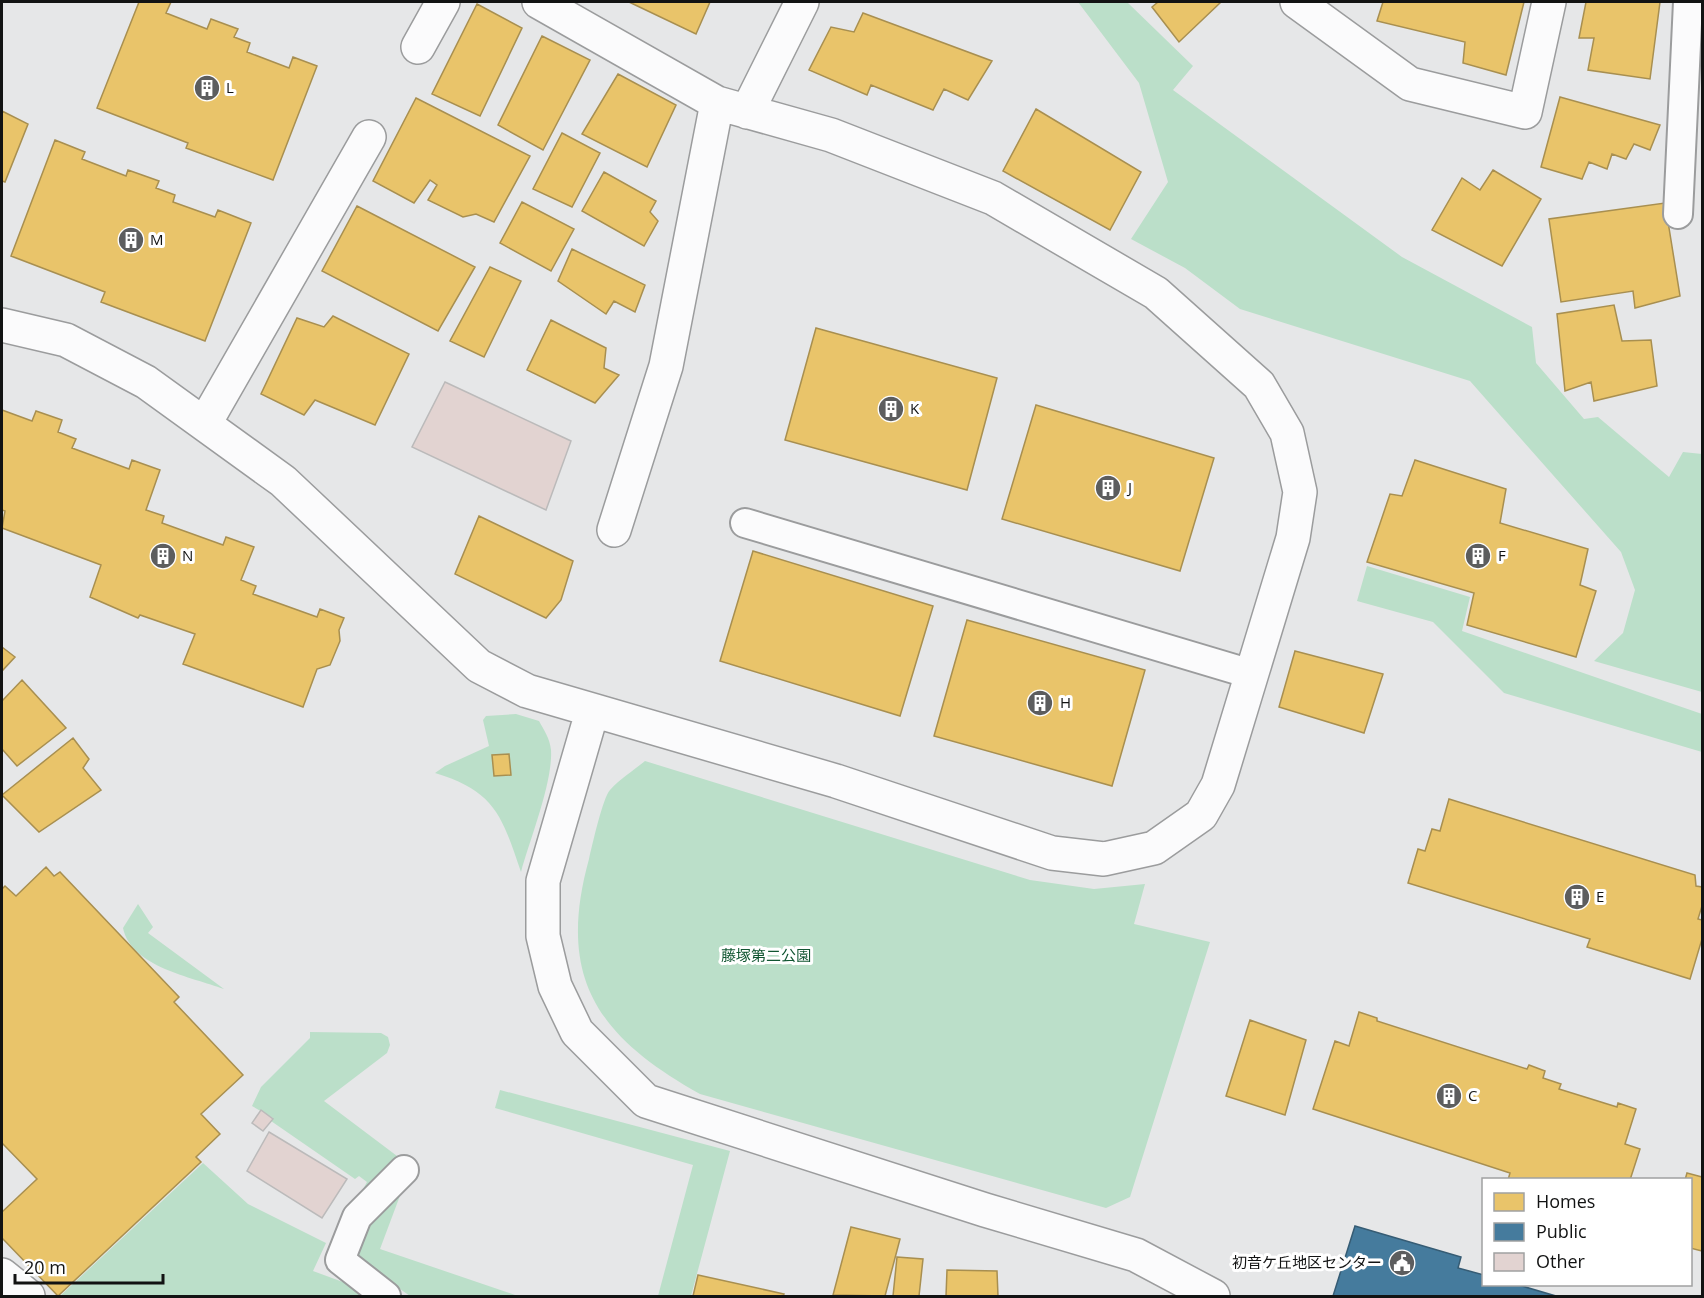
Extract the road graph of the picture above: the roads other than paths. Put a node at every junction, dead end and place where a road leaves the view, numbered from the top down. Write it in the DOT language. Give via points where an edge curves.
graph roads {
  1 [pos="444,2"];
  2 [pos="539,2"];
  3 [pos="802,2"];
  4 [pos="1297,2"];
  5 [pos="1549,2"];
  6 [pos="1688,2"];
  7 [pos="418,47"];
  8 [pos="732,107"];
  9 [pos="369,137"];
  10 [pos="1678,214"];
  11 [pos="2,325"];
  12 [pos="205,423"];
  13 [pos="745,523"];
  14 [pos="614,530"];
  15 [pos="1251,674"];
  16 [pos="592,712"];
  17 [pos="404,1170"];
  18 [pos="386,1296"];
  19 [pos="1213,1296"];
  1 -- 7 [label="street"];
  2 -- 8 [label="street"];
  3 -- 8 [label="street"];
  4 -- 5 [label="street" via="1410,84 1525,112"];
  6 -- 10 [label="lane"];
  8 -- 14 [label="street" via="666,366"];
  8 -- 15 [label="street" via="831,135 993,198 1156,293 1258,385 1287,433 1299,492 1293,537"];
  9 -- 12 [label="street"];
  11 -- 12 [label="street" via="66,340 146,382"];
  12 -- 16 [label="street" via="283,481 479,666 527,691"];
  13 -- 15 [label="lane"];
  15 -- 16 [label="street" via="1218,785 1201,815 1154,848 1104,859 1052,853 836,781"];
  16 -- 19 [label="street" via="543,881 543,936 555,986 577,1032 646,1101 1136,1255"];
  17 -- 18 [label="lane" via="357,1217 340,1260"];
}
